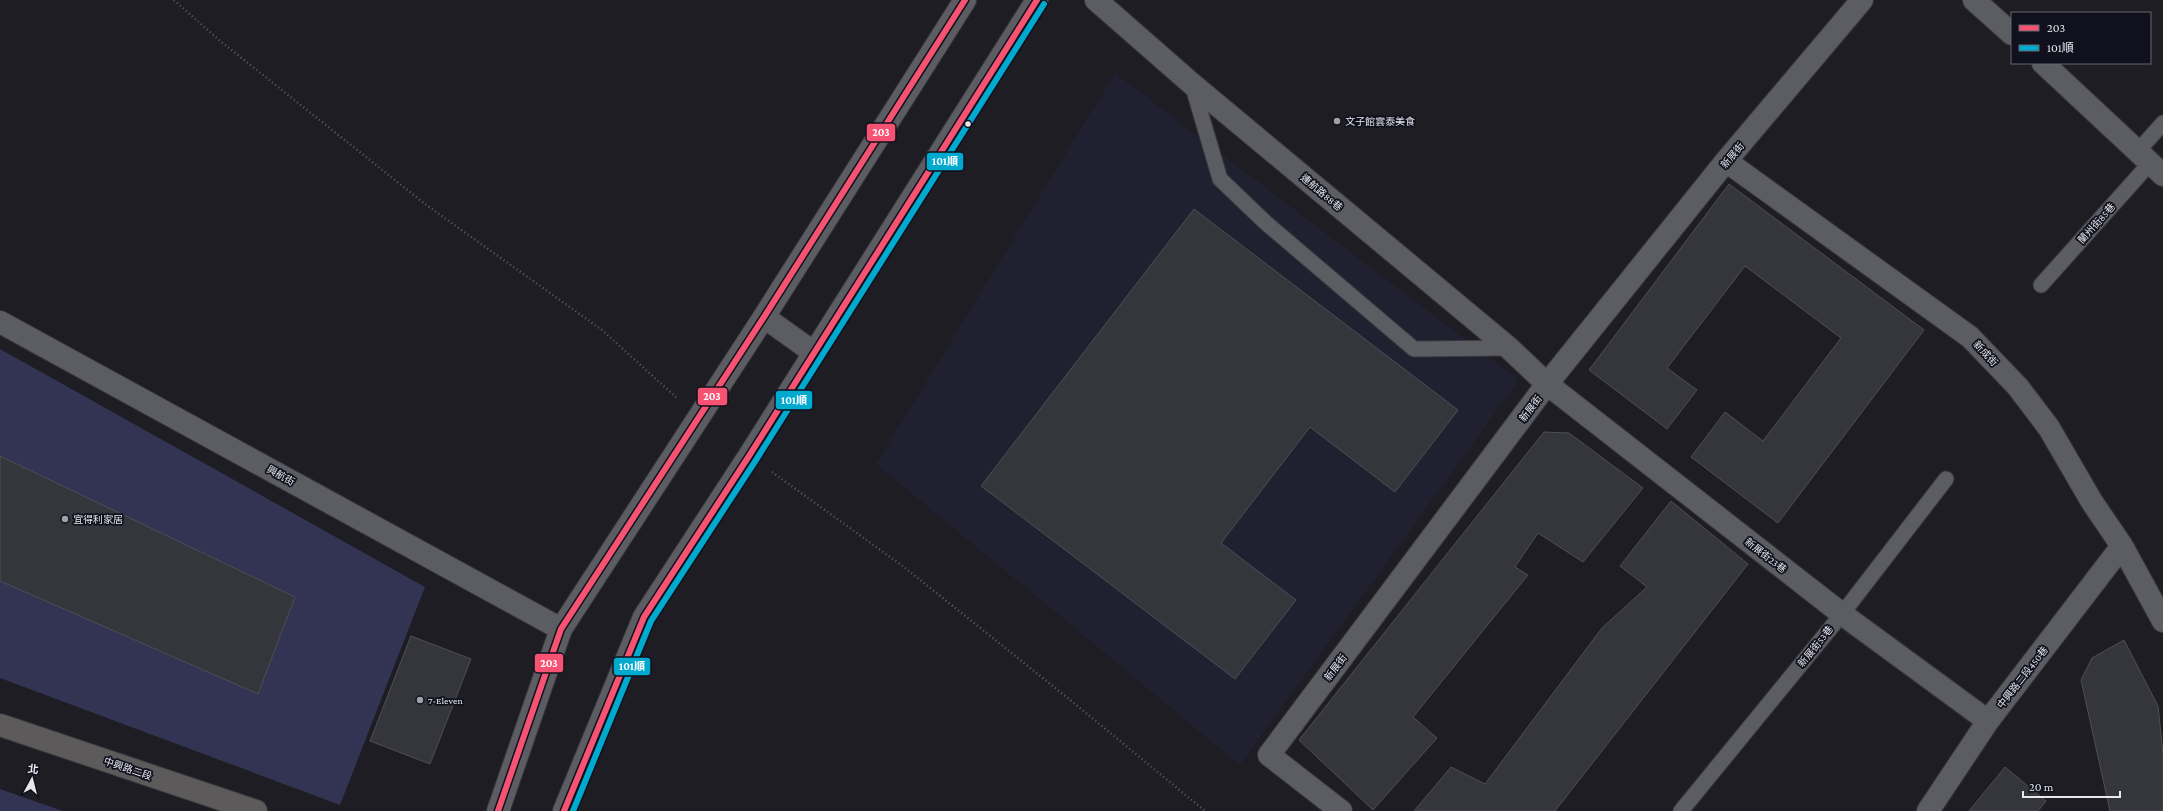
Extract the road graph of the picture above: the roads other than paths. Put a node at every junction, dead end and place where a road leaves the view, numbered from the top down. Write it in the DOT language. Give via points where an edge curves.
graph roads {
  1 [pos="965,0"];
  2 [pos="1037,0"];
  3 [pos="1096,0"];
  4 [pos="1862,0"];
  5 [pos="1974,0"];
  6 [pos="2011,33"];
  7 [pos="2044,64"];
  8 [pos="1192,84"];
  9 [pos="2163,123"];
  10 [pos="1726,161"];
  11 [pos="2151,162"];
  12 [pos="2041,284"];
  13 [pos="764,317"];
  14 [pos="0,322"];
  15 [pos="1509,348"];
  16 [pos="813,352"];
  17 [pos="1547,384"];
  18 [pos="1946,479"];
  19 [pos="2122,546"];
  20 [pos="1842,614"];
  21 [pos="2163,621"];
  22 [pos="562,629"];
  23 [pos="1988,721"];
  24 [pos="0,725"];
  25 [pos="256,811"];
  26 [pos="498,811"];
  27 [pos="564,811"];
  28 [pos="1341,811"];
  29 [pos="1681,811"];
  30 [pos="1928,811"];
  1 -- 13 [label="street"];
  2 -- 16 [label="street"];
  3 -- 8 [label="street, 連航路88巷"];
  4 -- 10 [label="street, 新展街"];
  5 -- 6 [label="street"];
  7 -- 11 [label="street"];
  8 -- 15 [label="street, 連航路88巷"];
  8 -- 15 [label="lane" via="1220,179 1266,223 1414,349"];
  9 -- 11 [label="lane, 蘭州街85巷"];
  10 -- 17 [label="street, 新展街"];
  10 -- 19 [label="street, 新成街" via="1970,337 2018,388 2049,428 2092,502"];
  11 -- 12 [label="lane, 蘭州街85巷"];
  13 -- 16 [label="street"];
  13 -- 22 [label="street"];
  14 -- 22 [label="street, 興航街"];
  15 -- 17 [label="street, 連航路88巷"];
  16 -- 27 [label="street" via="745,463 644,617"];
  17 -- 20 [label="street, 新展街23巷"];
  17 -- 28 [label="street, 新展街" via="1269,755"];
  18 -- 20 [label="lane, 新展街53巷"];
  19 -- 21 [label="street, 新成街"];
  19 -- 23 [label="street, 中興路二段450巷"];
  20 -- 23 [label="street, 新展街23巷"];
  20 -- 29 [label="lane, 新展街53巷"];
  22 -- 26 [label="street"];
  23 -- 30 [label="street, 中興路二段450巷"];
  24 -- 25 [label="main road, 中興路二段"];
}
